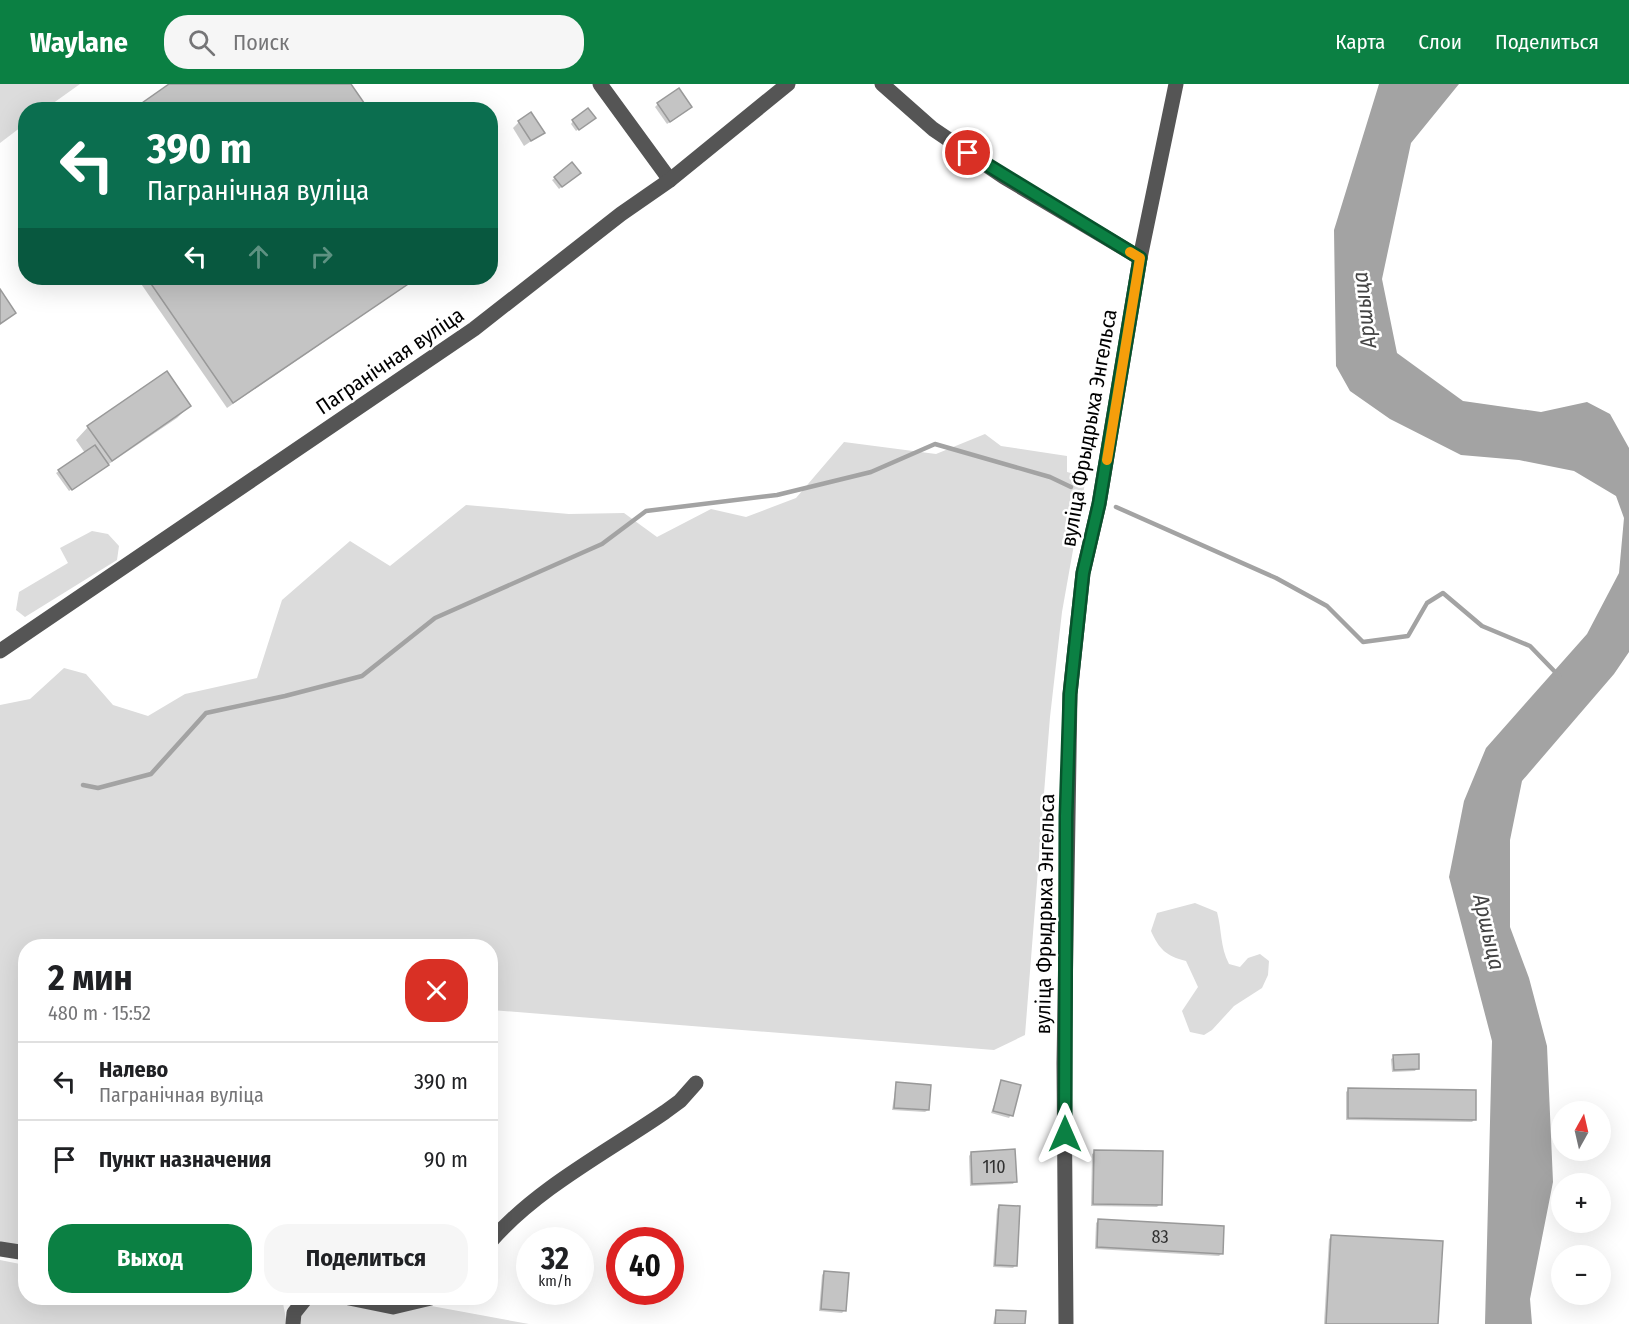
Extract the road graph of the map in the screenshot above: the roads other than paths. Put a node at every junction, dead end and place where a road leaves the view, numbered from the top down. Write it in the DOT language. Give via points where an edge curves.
graph roads {
  1 [pos="600,84"];
  2 [pos="788,84"];
  3 [pos="882,84"];
  4 [pos="1176,84"];
  5 [pos="670,180"];
  6 [pos="1140,258"];
  7 [pos="0,651"];
  8 [pos="696,1083"];
  9 [pos="498,1234"];
  10 [pos="0,1249"];
  11 [pos="18,1252"];
  12 [pos="300,1305"];
  13 [pos="383,1305"];
  14 [pos="401,1305"];
  15 [pos="293,1324"];
  16 [pos="1066,1324"];
  1 -- 5 [label="street"];
  2 -- 5 [label="street, Пагранічная вуліца"];
  3 -- 6 [label="street" via="942,135 1004,177"];
  4 -- 6 [label="street, вуліца Фрыдрыха Энгельса"];
  5 -- 7 [label="street, Пагранічная вуліца" via="474,329"];
  6 -- 16 [label="street, вуліца Фрыдрыха Энгельса" via="1099,504 1083,573 1070,694 1064,1063"];
  8 -- 9 [label="street" via="672,1107 558,1184"];
  10 -- 11 [label="street"];
  12 -- 15 [label="street" via="294,1313"];
  13 -- 14 [label="street"];
}
